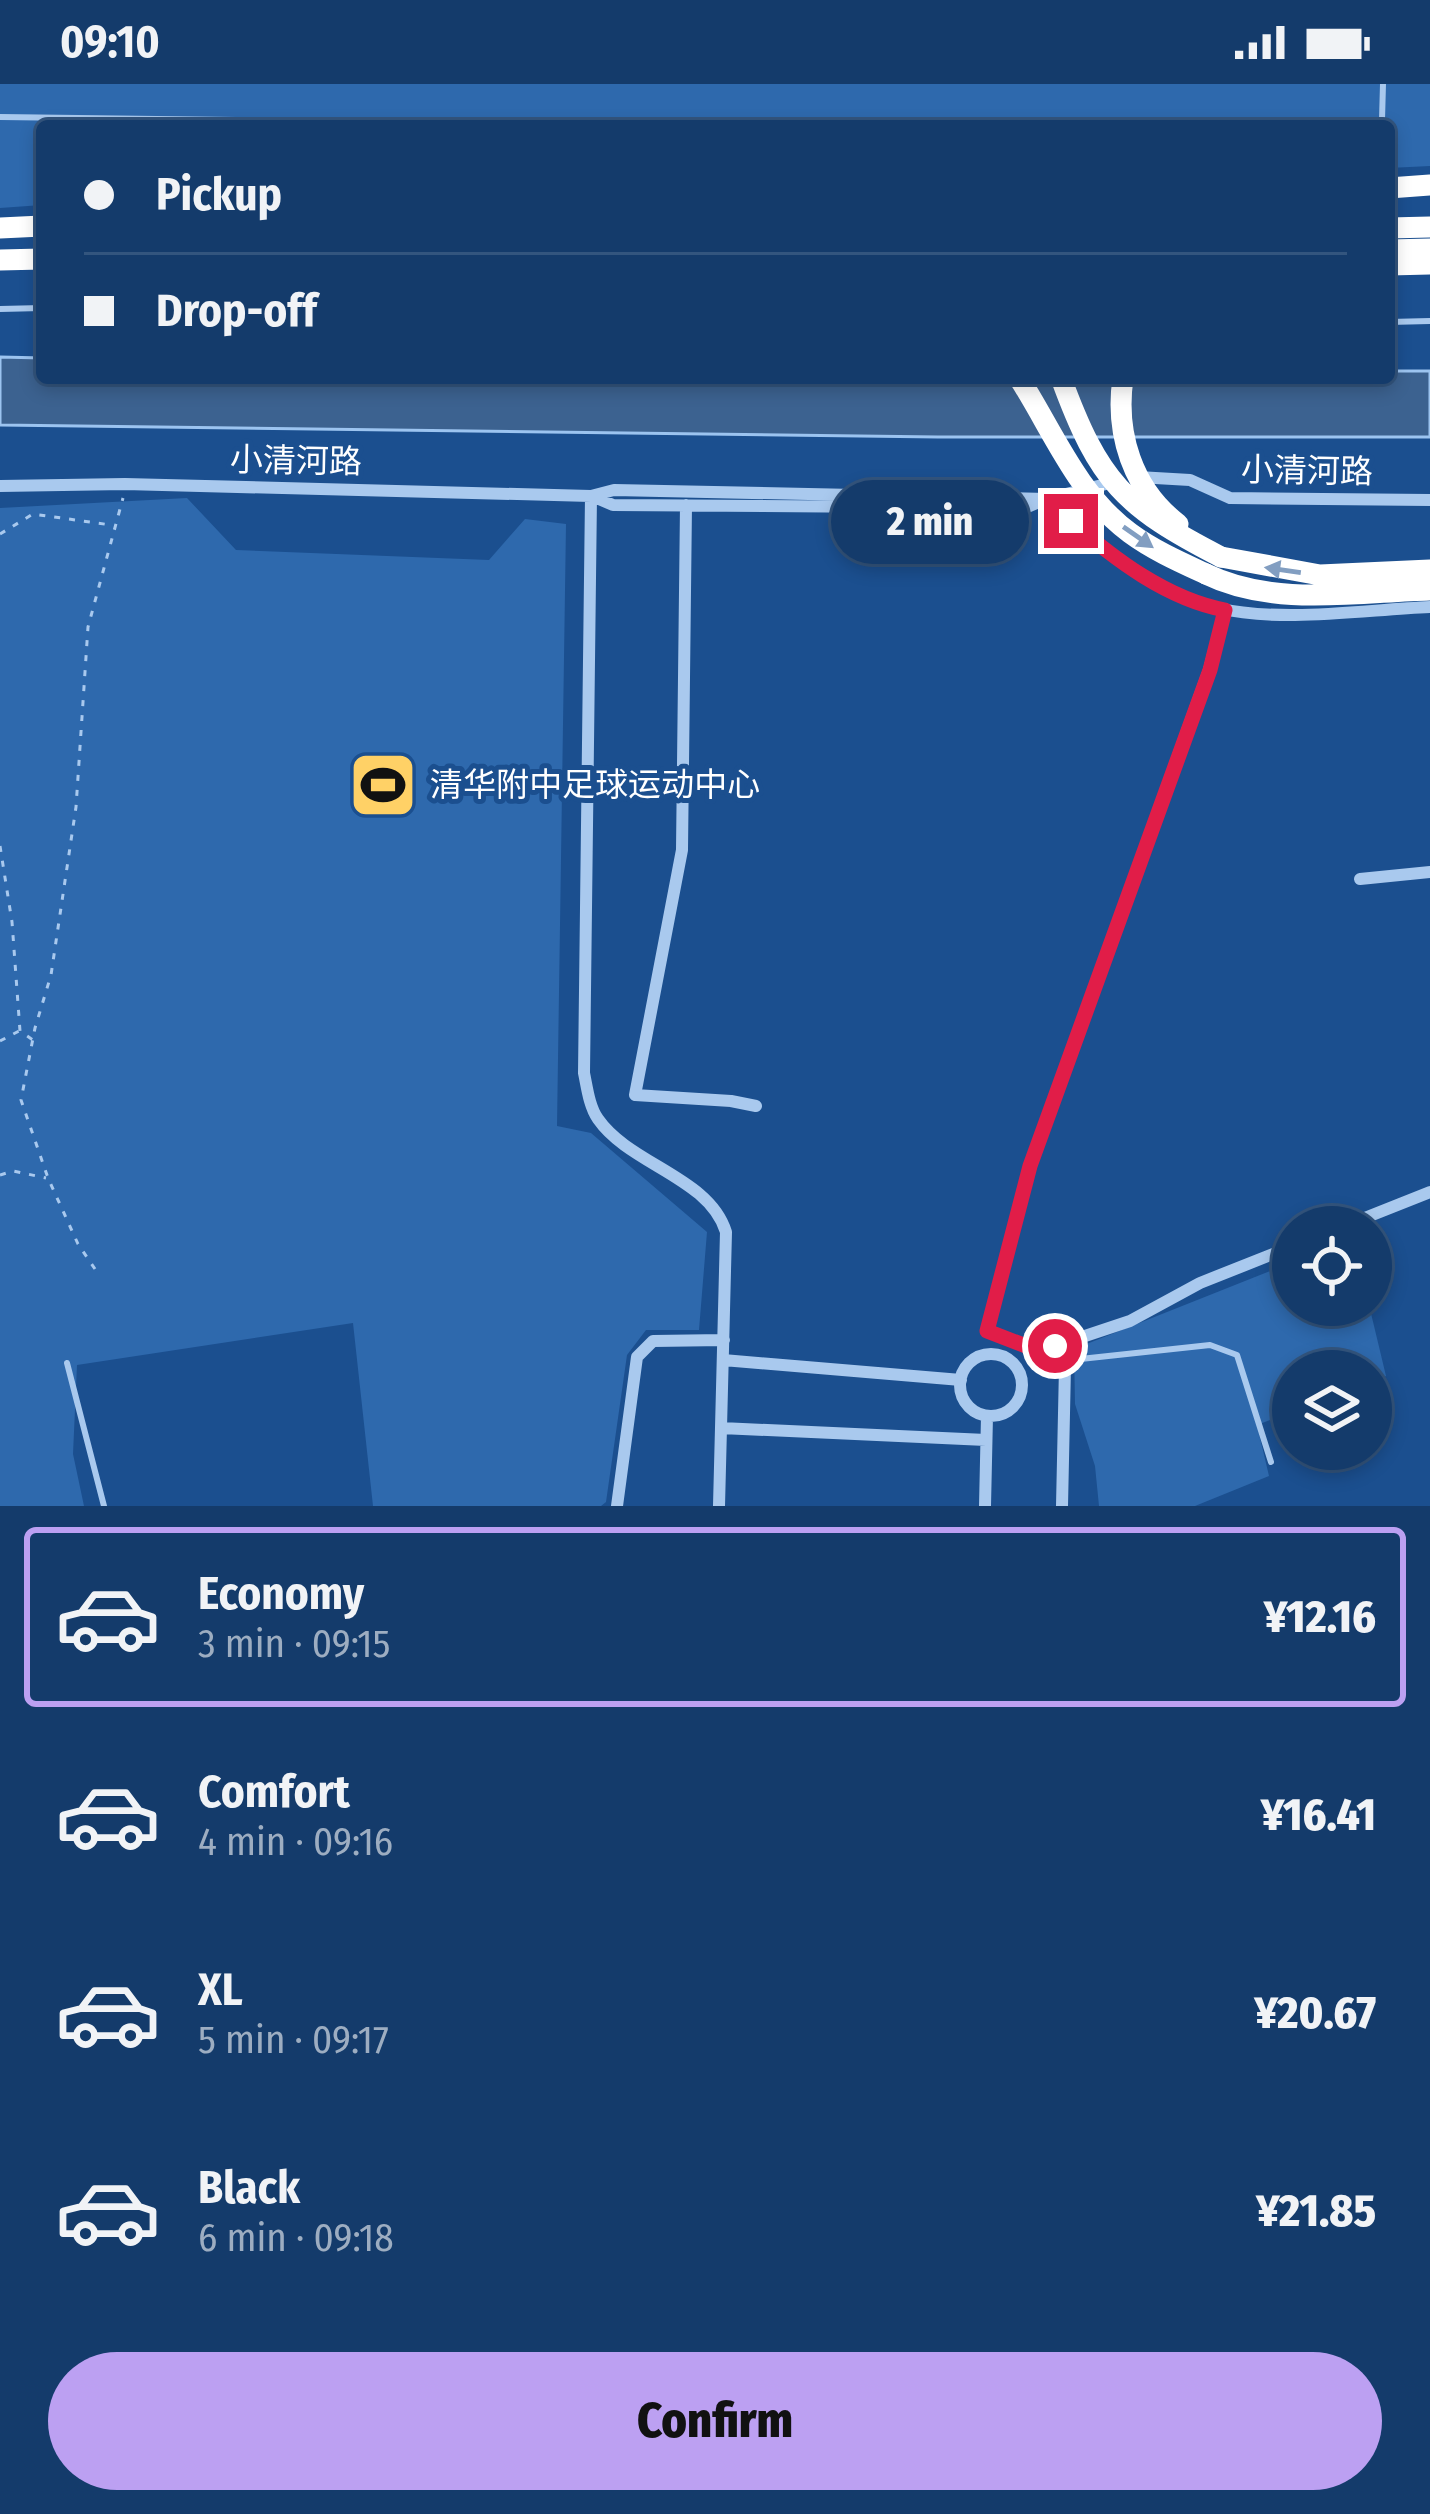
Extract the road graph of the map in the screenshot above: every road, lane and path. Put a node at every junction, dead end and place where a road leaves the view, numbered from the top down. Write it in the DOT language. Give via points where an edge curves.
graph roads {
  1 [pos="1383,84"];
  2 [pos="0,117"];
  3 [pos="239,120"];
  4 [pos="1382,120"];
  5 [pos="1430,188"];
  6 [pos="1395,190"];
  7 [pos="36,226"];
  8 [pos="0,227"];
  9 [pos="1430,227"];
  10 [pos="1395,228"];
  11 [pos="1430,249"];
  12 [pos="1395,250"];
  13 [pos="36,259"];
  14 [pos="0,260"];
  15 [pos="1395,265"];
  16 [pos="1430,265"];
  17 [pos="36,308"];
  18 [pos="0,309"];
  19 [pos="1430,321"];
  20 [pos="1395,322"];
  21 [pos="1022,384"];
  22 [pos="1064,384"];
  23 [pos="1122,384"];
  24 [pos="124,484"];
  25 [pos="0,486"];
  26 [pos="591,496"];
  27 [pos="1046,499"];
  28 [pos="1430,500"];
  29 [pos="686,505"];
  30 [pos="112,525"];
  31 [pos="0,534"];
  32 [pos="1221,556"];
  33 [pos="1430,570"];
  34 [pos="1430,590"];
  35 [pos="1430,608"];
  36 [pos="1225,610"];
  37 [pos="0,846"];
  38 [pos="1430,872"];
  39 [pos="1360,879"];
  40 [pos="20,1030"];
  41 [pos="33,1040"];
  42 [pos="0,1041"];
  43 [pos="756,1106"];
  44 [pos="0,1175"];
  45 [pos="48,1178"];
  46 [pos="1430,1192"];
  47 [pos="1392,1207"];
  48 [pos="1272,1254"];
  49 [pos="95,1268"];
  50 [pos="987,1331"];
  51 [pos="724,1340"];
  52 [pos="1055,1346"];
  53 [pos="988,1354"];
  54 [pos="723,1360"];
  55 [pos="1062,1361"];
  56 [pos="67,1363"];
  57 [pos="961,1380"];
  58 [pos="987,1416"];
  59 [pos="721,1428"];
  60 [pos="986,1440"];
  61 [pos="1271,1462"];
  62 [pos="104,1506"];
  63 [pos="616,1506"];
  64 [pos="719,1506"];
  65 [pos="985,1506"];
  66 [pos="1062,1506"];
  1 -- 4 [label="lane"];
  2 -- 3 [label="lane"];
  5 -- 6 [label="highway"];
  7 -- 8 [label="highway"];
  9 -- 10 [label="highway"];
  11 -- 12 [label="highway"];
  13 -- 14 [label="highway"];
  15 -- 16 [label="highway"];
  17 -- 18 [label="lane"];
  19 -- 20 [label="lane"];
  21 -- 34 [label="highway, one-way, bridge" via="1095,499 1166,555 1237,590"];
  22 -- 32 [label="highway, bridge" via="1096,460 1121,493 1160,525"];
  23 -- 32 [label="highway, bridge" via="1125,450 1145,489"];
  24 -- 25 [label="street, 小清河路"];
  24 -- 26 [label="street, 小清河路"];
  24 -- 30 [label="path"];
  26 -- 27 [label="street, 小清河路" via="614,490"];
  26 -- 29 [label="street, 小清河路" via="614,505"];
  26 -- 51 [label="street" via="584,1073 596,1117 615,1137 719,1211 726,1232"];
  27 -- 28 [label="street, 小清河路" via="1146,475 1190,480 1229,498"];
  27 -- 29 [label="street, 小清河路" via="1025,508"];
  27 -- 36 [label="street" via="1146,577"];
  29 -- 43 [label="street" via="682,850 635,1095"];
  30 -- 31 [label="path" via="33,514"];
  30 -- 41 [label="path" via="88,627 76,808"];
  33 -- 32 [label="highway, one-way" via="1320,574"];
  35 -- 36 [label="street"];
  36 -- 50 [label="street" via="1030,1166"];
  37 -- 40 [label="path"];
  38 -- 39 [label="street"];
  40 -- 41 [label="path"];
  40 -- 42 [label="path"];
  41 -- 45 [label="path" via="21,1100"];
  44 -- 45 [label="path"];
  45 -- 49 [label="path"];
  46 -- 47 [label="street"];
  48 -- 52 [label="street" via="1130,1321"];
  50 -- 52 [label="street" via="1026,1346"];
  50 -- 53 [label="street"];
  51 -- 54 [label="street"];
  51 -- 63 [label="street" via="653,1341 637,1357"];
  52 -- 55 [label="street"];
  53 -- 57 [label="street" via="970,1363"];
  53 -- 58 [label="street" via="1009,1360 1022,1388 1014,1407"];
  54 -- 57 [label="street"];
  54 -- 59 [label="street"];
  55 -- 61 [label="lane" via="1210,1345 1228,1350 1238,1355"];
  55 -- 66 [label="street"];
  56 -- 62 [label="lane"];
  57 -- 58 [label="street" via="969,1407"];
  58 -- 60 [label="street"];
  59 -- 60 [label="street"];
  59 -- 64 [label="street"];
  60 -- 65 [label="street"];
}
